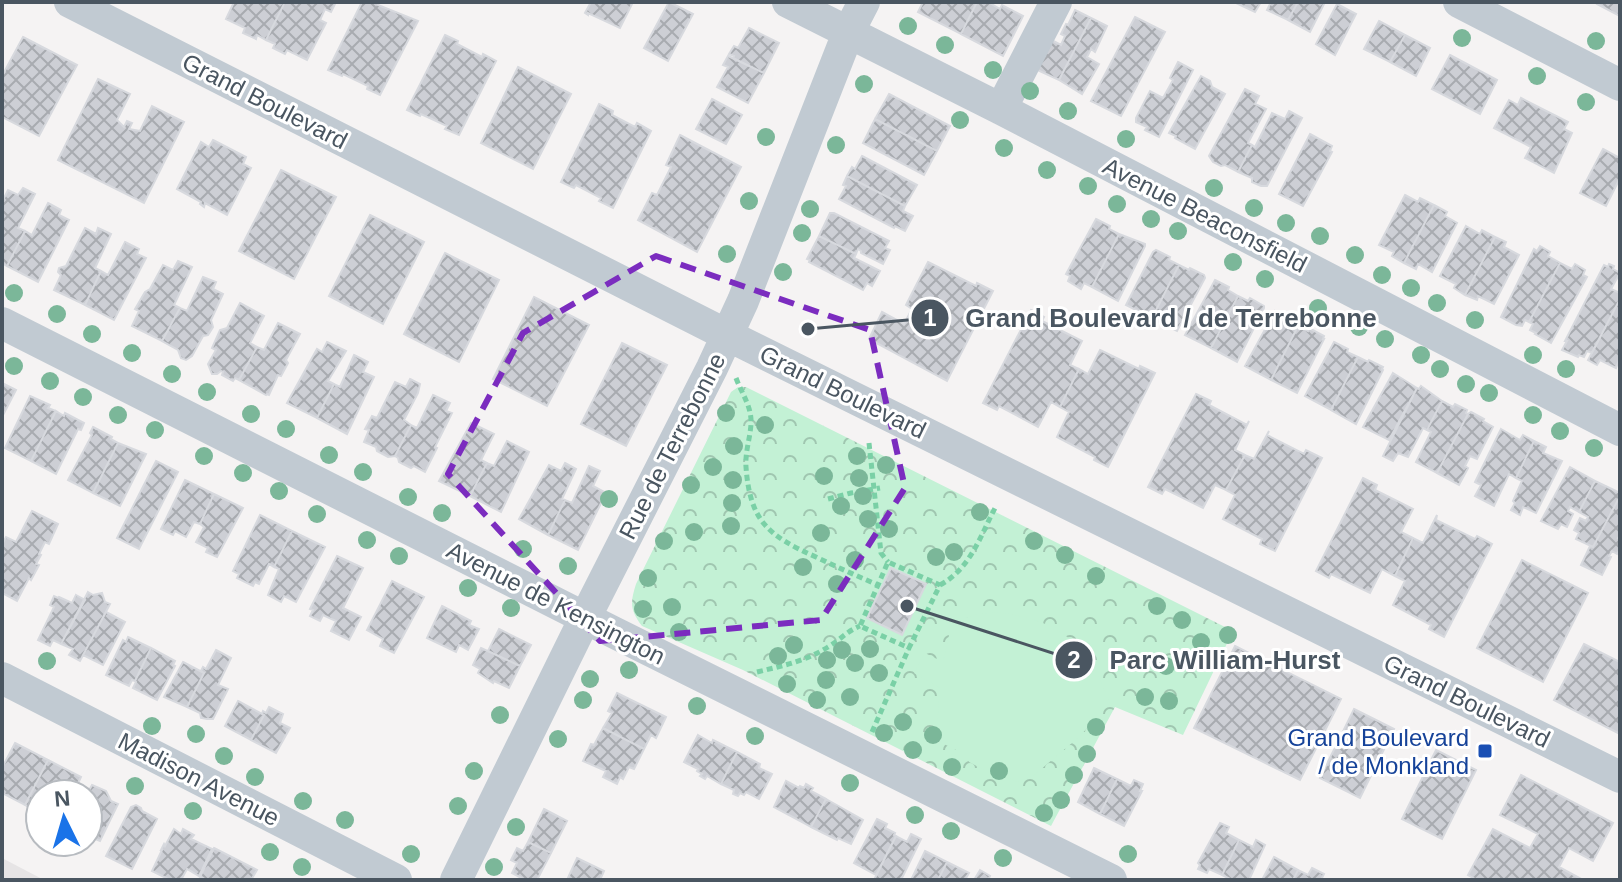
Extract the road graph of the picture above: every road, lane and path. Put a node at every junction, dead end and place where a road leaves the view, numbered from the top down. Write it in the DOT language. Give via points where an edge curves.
graph roads {
  1 [pos="70,2"];
  2 [pos="788,2"];
  3 [pos="864,2"];
  4 [pos="1056,2"];
  5 [pos="1459,2"];
  6 [pos="848,33"];
  7 [pos="1620,85"];
  8 [pos="1001,109"];
  9 [pos="2,323"];
  10 [pos="727,335"];
  11 [pos="737,382"];
  12 [pos="1620,430"];
  13 [pos="869,443"];
  14 [pos="877,488"];
  15 [pos="828,499"];
  16 [pos="995,508"];
  17 [pos="888,562"];
  18 [pos="878,585"];
  19 [pos="940,585"];
  20 [pos="585,618"];
  21 [pos="860,626"];
  22 [pos="909,648"];
  23 [pos="750,676"];
  24 [pos="2,678"];
  25 [pos="871,735"];
  26 [pos="1620,777"];
  27 [pos="396,880"];
  28 [pos="456,880"];
  29 [pos="1111,880"];
  1 -- 10 [label="street, Grand Boulevard"];
  2 -- 6 [label="street, Avenue Beaconsfield"];
  3 -- 6 [label="street, Rue de Terrebonne"];
  4 -- 8 [label="street"];
  5 -- 7 [label="street"];
  6 -- 8 [label="street, Avenue Beaconsfield"];
  6 -- 10 [label="street, Rue de Terrebonne"];
  8 -- 12 [label="street, Avenue Beaconsfield"];
  9 -- 20 [label="street, Avenue de Kensington"];
  10 -- 20 [label="street, Rue de Terrebonne"];
  10 -- 26 [label="street, Grand Boulevard"];
  11 -- 18 [label="path" via="751,423 748,481 766,526 780,540"];
  13 -- 14 [label="path"];
  14 -- 15 [label="path"];
  14 -- 17 [label="path" via="881,553"];
  16 -- 19 [label="path" via="966,564"];
  17 -- 18 [label="path"];
  17 -- 19 [label="path"];
  18 -- 21 [label="path"];
  19 -- 22 [label="path"];
  20 -- 28 [label="street, Rue de Terrebonne"];
  20 -- 29 [label="street, Avenue de Kensington"];
  21 -- 22 [label="path"];
  21 -- 23 [label="path" via="810,657"];
  22 -- 25 [label="path"];
  24 -- 27 [label="street, Madison Avenue"];
}
